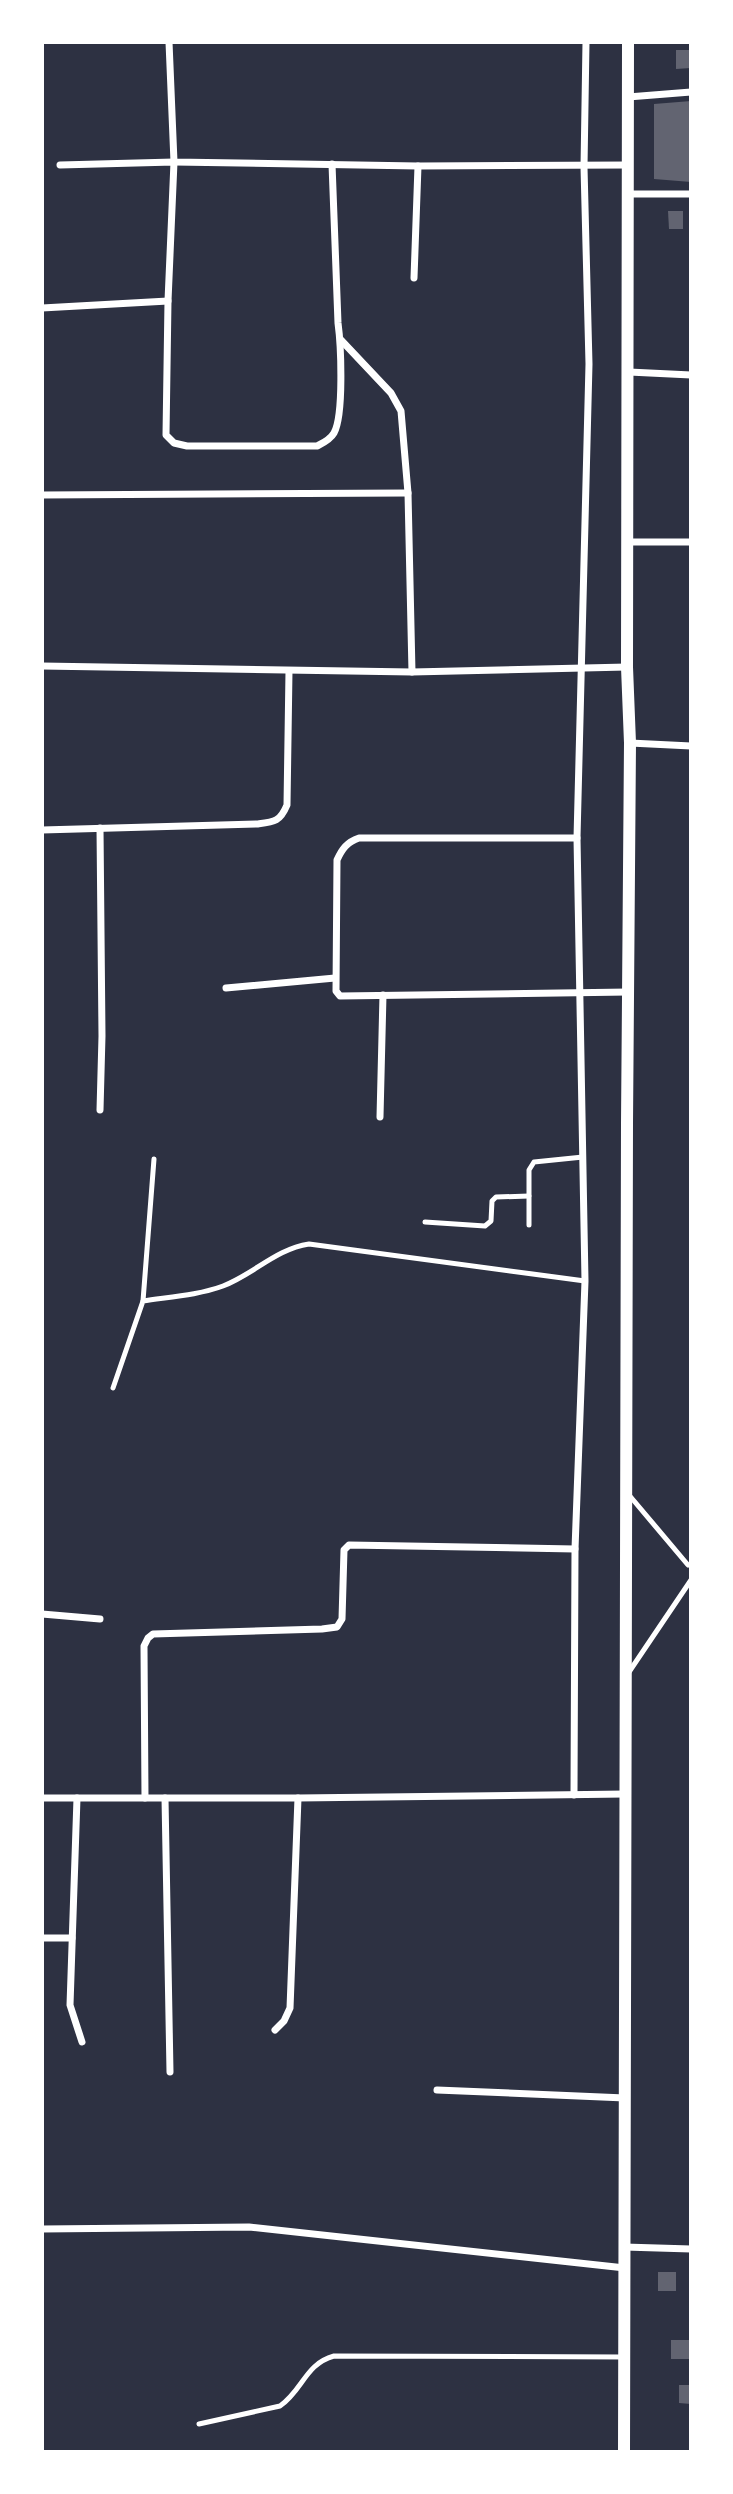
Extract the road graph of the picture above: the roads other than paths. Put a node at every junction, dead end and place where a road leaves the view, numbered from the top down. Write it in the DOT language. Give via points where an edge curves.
graph roads {
  1 [pos="169,42"];
  2 [pos="586,42"];
  3 [pos="628,42"];
  4 [pos="691,92"];
  5 [pos="628,97"];
  6 [pos="174,162"];
  7 [pos="332,164"];
  8 [pos="60,165"];
  9 [pos="629,165"];
  10 [pos="418,166"];
  11 [pos="584,167"];
  12 [pos="629,194"];
  13 [pos="691,194"];
  14 [pos="414,278"];
  15 [pos="168,302"];
  16 [pos="42,308"];
  17 [pos="340,339"];
  18 [pos="629,372"];
  19 [pos="691,374"];
  20 [pos="408,493"];
  21 [pos="42,495"];
  22 [pos="628,542"];
  23 [pos="691,542"];
  24 [pos="42,666"];
  25 [pos="627,667"];
  26 [pos="580,668"];
  27 [pos="289,671"];
  28 [pos="412,672"];
  29 [pos="630,743"];
  30 [pos="691,746"];
  31 [pos="100,828"];
  32 [pos="42,830"];
  33 [pos="577,838"];
  34 [pos="335,978"];
  35 [pos="226,988"];
  36 [pos="628,992"];
  37 [pos="579,993"];
  38 [pos="383,995"];
  39 [pos="100,1110"];
  40 [pos="380,1116"];
  41 [pos="583,1157"];
  42 [pos="155,1160"];
  43 [pos="529,1196"];
  44 [pos="425,1222"];
  45 [pos="529,1225"];
  46 [pos="585,1280"];
  47 [pos="143,1301"];
  48 [pos="113,1388"];
  49 [pos="626,1492"];
  50 [pos="575,1549"];
  51 [pos="688,1565"];
  52 [pos="691,1580"];
  53 [pos="42,1614"];
  54 [pos="100,1619"];
  55 [pos="626,1677"];
  56 [pos="625,1794"];
  57 [pos="574,1795"];
  58 [pos="42,1798"];
  59 [pos="77,1798"];
  60 [pos="145,1798"];
  61 [pos="165,1798"];
  62 [pos="298,1798"];
  63 [pos="42,1938"];
  64 [pos="72,1938"];
  65 [pos="275,2030"];
  66 [pos="82,2042"];
  67 [pos="170,2072"];
  68 [pos="438,2090"];
  69 [pos="625,2098"];
  70 [pos="42,2229"];
  71 [pos="624,2247"];
  72 [pos="691,2249"];
  73 [pos="625,2268"];
  74 [pos="625,2357"];
  75 [pos="199,2424"];
  76 [pos="624,2452"];
  1 -- 6 [label="street"];
  2 -- 11 [label="street"];
  3 -- 5 [label="street"];
  4 -- 5 [label="street"];
  5 -- 9 [label="street"];
  6 -- 7 [label="street"];
  6 -- 8 [label="street"];
  6 -- 15 [label="street"];
  7 -- 10 [label="street"];
  7 -- 17 [label="street"];
  9 -- 11 [label="street"];
  9 -- 12 [label="street"];
  10 -- 11 [label="street"];
  10 -- 14 [label="street"];
  11 -- 26 [label="street" via="589,364"];
  12 -- 13 [label="street"];
  12 -- 18 [label="street"];
  15 -- 16 [label="street"];
  15 -- 17 [label="street" via="166,435 187,446 317,446 328,440 335,432 340,407"];
  17 -- 20 [label="street" via="391,393 401,411"];
  18 -- 19 [label="street"];
  18 -- 22 [label="street"];
  20 -- 21 [label="street"];
  20 -- 28 [label="street"];
  22 -- 23 [label="street"];
  22 -- 25 [label="street"];
  24 -- 27 [label="street"];
  25 -- 26 [label="street"];
  25 -- 29 [label="street"];
  26 -- 28 [label="street"];
  26 -- 33 [label="street"];
  27 -- 28 [label="street"];
  27 -- 31 [label="street" via="287,806 283,816 257,824"];
  29 -- 30 [label="street"];
  29 -- 36 [label="street"];
  31 -- 32 [label="street"];
  31 -- 39 [label="street"];
  33 -- 34 [label="street" via="352,840 337,860"];
  33 -- 37 [label="street"];
  34 -- 35 [label="street"];
  34 -- 38 [label="street" via="340,996"];
  36 -- 37 [label="street"];
  36 -- 49 [label="street"];
  37 -- 38 [label="street"];
  37 -- 41 [label="street"];
  38 -- 40 [label="street"];
  41 -- 43 [label="lane" via="534,1163 529,1170"];
  41 -- 46 [label="street"];
  42 -- 47 [label="lane"];
  43 -- 44 [label="lane" via="496,1196 491,1221 485,1226"];
  43 -- 45 [label="lane"];
  46 -- 47 [label="lane" via="309,1244 290,1247 219,1287"];
  46 -- 50 [label="street"];
  47 -- 48 [label="lane"];
  49 -- 51 [label="lane"];
  49 -- 55 [label="street"];
  50 -- 57 [label="street"];
  50 -- 60 [label="street" via="349,1545 344,1550 342,1619 337,1627 153,1634 144,1646"];
  52 -- 55 [label="lane"];
  53 -- 54 [label="street"];
  55 -- 56 [label="street"];
  56 -- 57 [label="street"];
  56 -- 69 [label="street"];
  57 -- 62 [label="street"];
  58 -- 59 [label="street"];
  59 -- 60 [label="street"];
  59 -- 64 [label="street"];
  60 -- 61 [label="street"];
  61 -- 62 [label="street"];
  61 -- 67 [label="street"];
  62 -- 65 [label="street" via="290,2008"];
  63 -- 64 [label="street"];
  64 -- 66 [label="street" via="70,2005"];
  68 -- 69 [label="street"];
  69 -- 71 [label="street"];
  70 -- 73 [label="street" via="249,2227"];
  71 -- 72 [label="street"];
  71 -- 73 [label="street"];
  73 -- 74 [label="street"];
  74 -- 75 [label="lane" via="334,2356 312,2367 280,2406"];
  74 -- 76 [label="street"];
}
